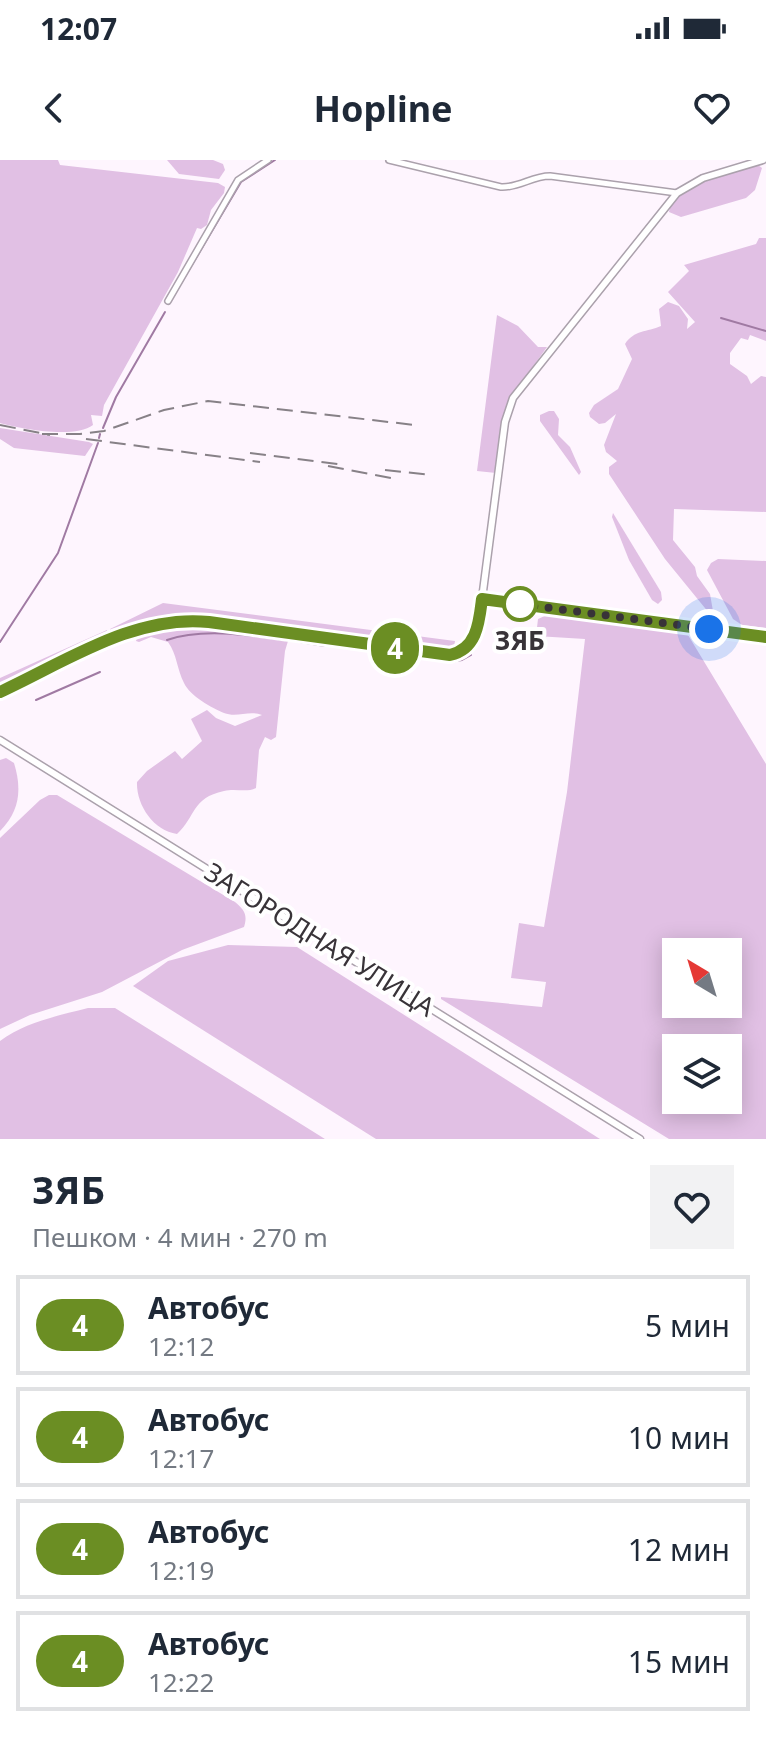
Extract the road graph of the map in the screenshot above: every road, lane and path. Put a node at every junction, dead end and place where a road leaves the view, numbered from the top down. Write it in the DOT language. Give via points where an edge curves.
graph roads {
  1 [pos="268,160"];
  2 [pos="389,160"];
  3 [pos="763,160"];
  4 [pos="677,193"];
  5 [pos="168,301"];
  6 [pos="482,599"];
  7 [pos="766,637"];
  8 [pos="0,692"];
  9 [pos="0,740"];
  10 [pos="640,1139"];
  1 -- 5 [label="street" via="238,180"];
  2 -- 4 [label="street" via="501,187 546,176"];
  3 -- 4 [label="street" via="698,180"];
  4 -- 6 [label="street" via="513,398 505,422"];
  6 -- 7 [label="street"];
  6 -- 8 [label="street" via="473,639 454,655 173,621 136,629"];
  9 -- 10 [label="street, ЗАГОРОДНАЯ УЛИЦА"];
}
